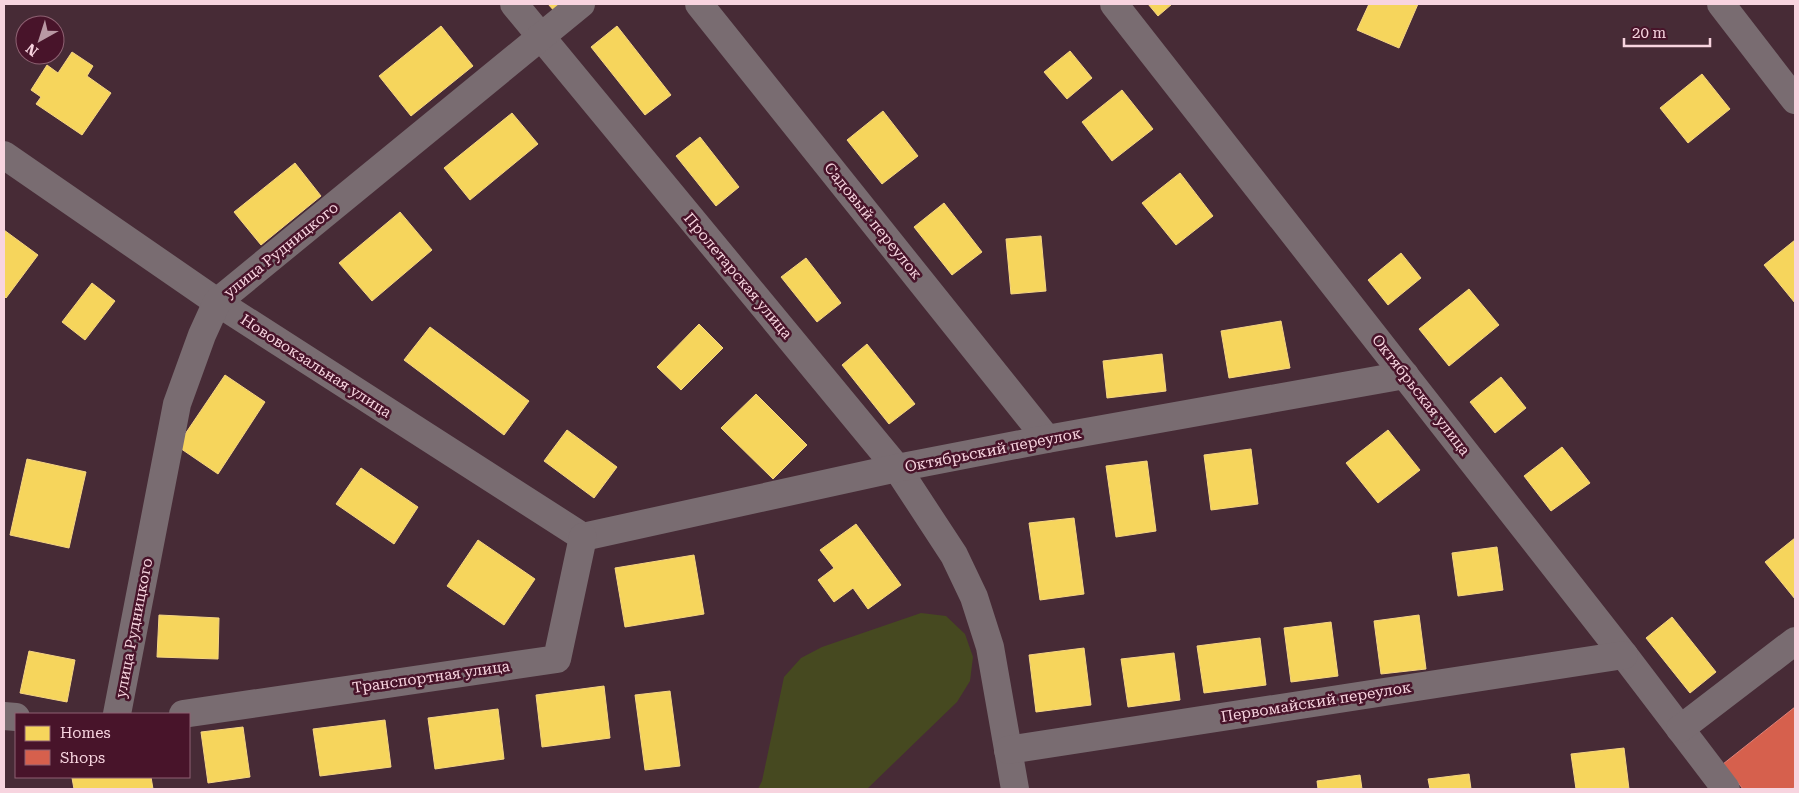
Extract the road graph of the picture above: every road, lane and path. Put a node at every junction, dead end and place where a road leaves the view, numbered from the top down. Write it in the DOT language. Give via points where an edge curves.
graph roads {
  1 [pos="514,4"];
  2 [pos="581,4"];
  3 [pos="698,4"];
  4 [pos="1114,4"];
  5 [pos="1721,4"];
  6 [pos="540,36"];
  7 [pos="1795,100"];
  8 [pos="4,155"];
  9 [pos="216,302"];
  10 [pos="1405,374"];
  11 [pos="1047,439"];
  12 [pos="897,468"];
  13 [pos="583,537"];
  14 [pos="1795,641"];
  15 [pos="1624,655"];
  16 [pos="117,713"];
  17 [pos="190,713"];
  18 [pos="1680,729"];
  19 [pos="1008,750"];
  20 [pos="1015,789"];
  21 [pos="1726,789"];
  1 -- 6 [label="street, Пролетарская улица"];
  2 -- 6 [label="street, улица Рудницкого"];
  3 -- 11 [label="street, Садовый переулок"];
  4 -- 10 [label="street, Октябрьская улица"];
  5 -- 7 [label="street"];
  6 -- 9 [label="street, улица Рудницкого"];
  6 -- 12 [label="street, Пролетарская улица"];
  8 -- 9 [label="street, Нововокзальная улица"];
  9 -- 13 [label="street, Нововокзальная улица"];
  9 -- 16 [label="street, улица Рудницкого" via="177,404"];
  10 -- 11 [label="street, Октябрьский переулок"];
  10 -- 15 [label="street, Октябрьская улица"];
  11 -- 12 [label="street, Октябрьский переулок"];
  12 -- 13 [label="street, Октябрьский переулок"];
  12 -- 19 [label="street, Пролетарская улица" via="954,555 974,597 990,647"];
  13 -- 17 [label="street, Транспортная улица" via="557,659"];
  14 -- 18 [label="street"];
  15 -- 18 [label="street, Октябрьская улица"];
  15 -- 19 [label="street, Первомайский переулок"];
  18 -- 21 [label="street, Октябрьская улица"];
  19 -- 20 [label="street, Пролетарская улица"];
}
